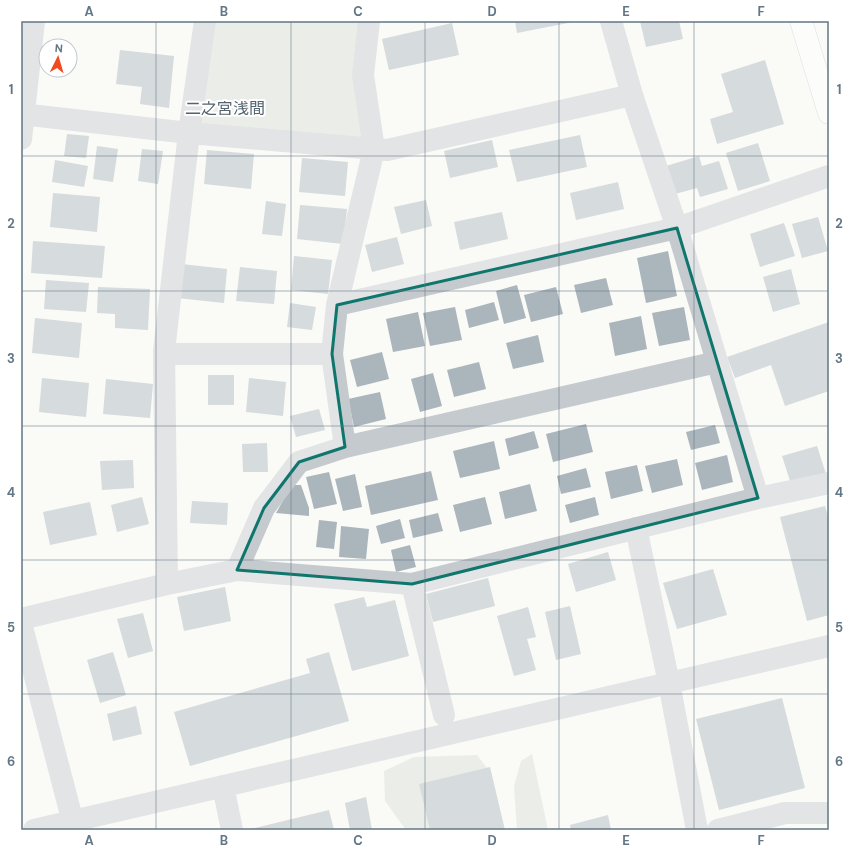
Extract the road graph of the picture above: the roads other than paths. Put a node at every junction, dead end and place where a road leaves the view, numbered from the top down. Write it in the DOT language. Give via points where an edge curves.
graph roads {
  1 [pos="34,21"];
  2 [pos="205,21"];
  3 [pos="370,21"];
  4 [pos="611,21"];
  5 [pos="801,21"];
  6 [pos="632,95"];
  7 [pos="829,113"];
  8 [pos="22,114"];
  9 [pos="189,133"];
  10 [pos="21,139"];
  11 [pos="374,149"];
  12 [pos="829,176"];
  13 [pos="677,228"];
  14 [pos="337,305"];
  15 [pos="164,354"];
  16 [pos="332,354"];
  17 [pos="717,362"];
  18 [pos="345,447"];
  19 [pos="829,483"];
  20 [pos="758,498"];
  21 [pos="636,528"];
  22 [pos="237,570"];
  23 [pos="167,584"];
  24 [pos="412,584"];
  25 [pos="21,619"];
  26 [pos="21,623"];
  27 [pos="829,646"];
  28 [pos="669,683"];
  29 [pos="444,715"];
  30 [pos="223,786"];
  31 [pos="829,813"];
  32 [pos="73,826"];
  33 [pos="34,830"];
  34 [pos="232,830"];
  35 [pos="697,830"];
  36 [pos="718,830"];
  1 -- 8 [label="street"];
  2 -- 9 [label="street"];
  3 -- 11 [label="street" via="363,75"];
  4 -- 6 [label="street"];
  5 -- 7 [label="main road"];
  6 -- 11 [label="street" via="387,150"];
  6 -- 13 [label="street"];
  8 -- 9 [label="street"];
  8 -- 10 [label="street"];
  9 -- 11 [label="street"];
  9 -- 15 [label="street"];
  11 -- 14 [label="street"];
  12 -- 13 [label="street"];
  13 -- 14 [label="street"];
  13 -- 17 [label="street"];
  14 -- 16 [label="street"];
  15 -- 16 [label="street"];
  15 -- 23 [label="street"];
  16 -- 18 [label="street"];
  17 -- 18 [label="street"];
  17 -- 20 [label="street"];
  18 -- 22 [label="street" via="298,462 264,508"];
  19 -- 20 [label="street"];
  20 -- 21 [label="street"];
  21 -- 24 [label="street"];
  21 -- 28 [label="street"];
  22 -- 23 [label="street"];
  22 -- 24 [label="street"];
  23 -- 25 [label="street"];
  24 -- 29 [label="street"];
  26 -- 32 [label="street"];
  27 -- 28 [label="street"];
  28 -- 30 [label="street"];
  28 -- 35 [label="street"];
  30 -- 32 [label="street"];
  30 -- 34 [label="street"];
  31 -- 36 [label="street" via="785,813"];
  32 -- 33 [label="street"];
}
